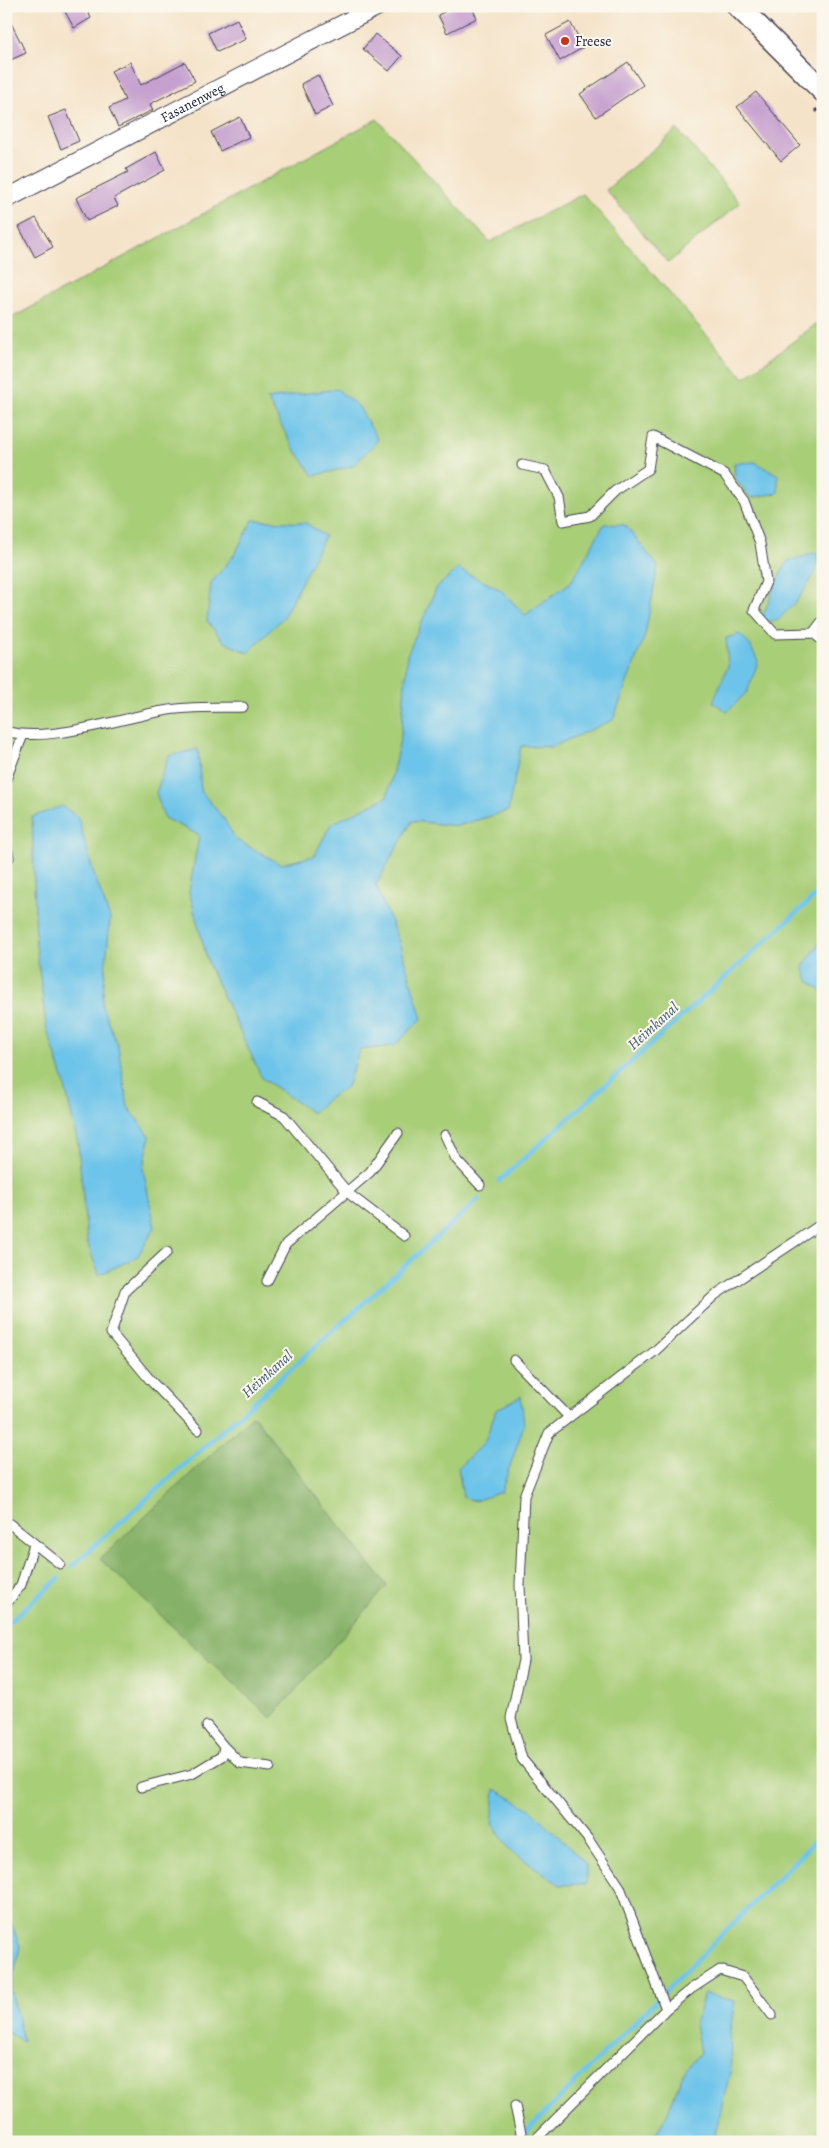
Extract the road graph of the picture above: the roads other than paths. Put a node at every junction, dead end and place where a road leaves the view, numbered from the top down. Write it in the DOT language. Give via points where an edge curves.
graph roads {
  1 [pos="738,6"];
  2 [pos="373,7"];
  3 [pos="823,91"];
  4 [pos="6,199"];
  5 [pos="522,465"];
  6 [pos="823,620"];
  7 [pos="813,633"];
  8 [pos="823,641"];
  9 [pos="243,707"];
  10 [pos="6,731"];
  11 [pos="23,735"];
  12 [pos="6,779"];
  13 [pos="6,844"];
  14 [pos="9,858"];
  15 [pos="257,1102"];
  16 [pos="398,1133"];
  17 [pos="445,1135"];
  18 [pos="480,1185"];
  19 [pos="347,1192"];
  20 [pos="823,1223"];
  21 [pos="404,1236"];
  22 [pos="167,1252"];
  23 [pos="267,1281"];
  24 [pos="514,1360"];
  25 [pos="569,1417"];
  26 [pos="198,1430"];
  27 [pos="6,1521"];
  28 [pos="34,1544"];
  29 [pos="60,1564"];
  30 [pos="6,1604"];
  31 [pos="207,1726"];
  32 [pos="224,1746"];
  33 [pos="270,1767"];
  34 [pos="141,1787"];
  35 [pos="665,2006"];
  36 [pos="772,2015"];
  37 [pos="515,2106"];
  38 [pos="523,2142"];
  39 [pos="533,2142"];
  1 -- 3 [label="street"];
  2 -- 4 [label="street, Fasanenweg"];
  5 -- 7 [label="lane" via="545,470 559,497 563,520 590,516 648,469 653,437 724,474 744,500 760,543 766,582 754,610 774,634"];
  6 -- 7 [label="lane"];
  7 -- 8 [label="lane"];
  9 -- 11 [label="lane" via="166,710 52,734"];
  10 -- 11 [label="lane"];
  11 -- 12 [label="lane"];
  13 -- 14 [label="lane"];
  15 -- 19 [label="lane" via="284,1116"];
  16 -- 19 [label="lane" via="370,1172"];
  17 -- 18 [label="lane" via="456,1159"];
  19 -- 21 [label="lane"];
  19 -- 23 [label="lane" via="286,1244"];
  20 -- 25 [label="lane" via="715,1295 654,1351"];
  22 -- 26 [label="lane" via="126,1291 111,1333"];
  24 -- 25 [label="lane"];
  25 -- 35 [label="lane" via="549,1433 524,1496 520,1585 523,1660 512,1718 522,1759 588,1839 620,1887"];
  27 -- 28 [label="lane"];
  28 -- 29 [label="lane"];
  28 -- 30 [label="lane" via="21,1585"];
  31 -- 32 [label="lane"];
  32 -- 33 [label="lane" via="240,1763"];
  32 -- 34 [label="lane" via="222,1756 192,1774"];
  35 -- 36 [label="lane" via="720,1970 743,1977"];
  35 -- 39 [label="lane"];
  37 -- 38 [label="lane"];
}
